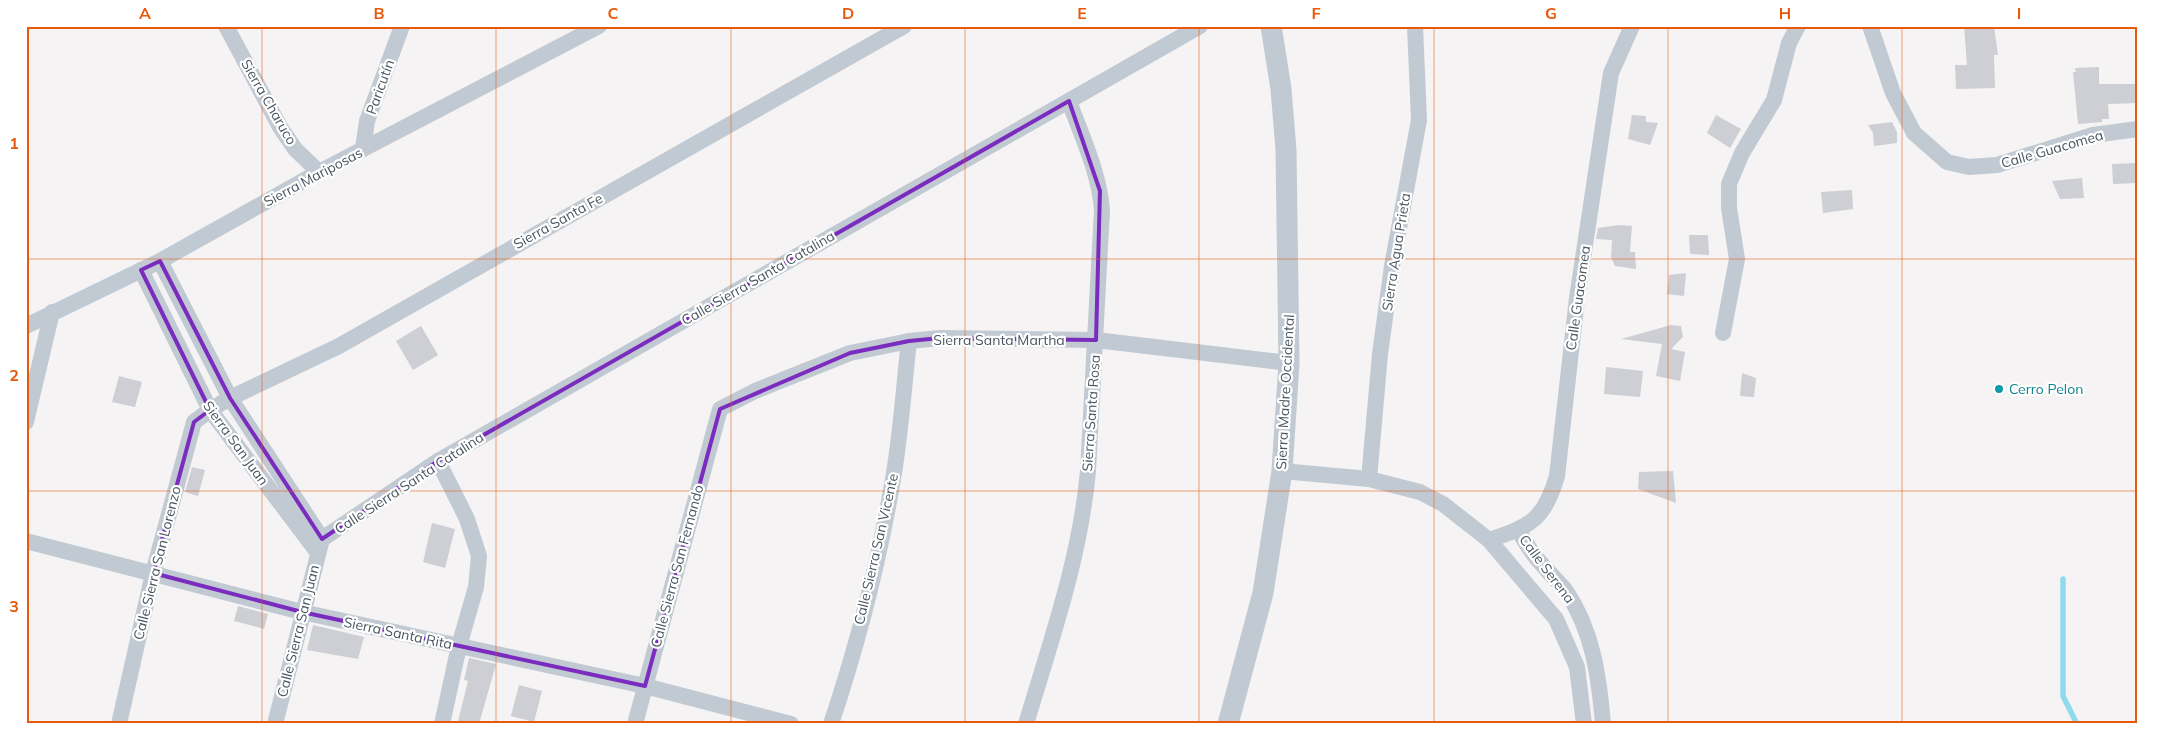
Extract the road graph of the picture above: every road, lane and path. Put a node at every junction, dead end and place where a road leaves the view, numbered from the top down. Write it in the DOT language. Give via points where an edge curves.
graph roads {
  1 [pos="226,26"];
  2 [pos="402,26"];
  3 [pos="599,26"];
  4 [pos="904,26"];
  5 [pos="1200,26"];
  6 [pos="1272,26"];
  7 [pos="1415,26"];
  8 [pos="1632,26"];
  9 [pos="1798,26"];
  10 [pos="1870,26"];
  11 [pos="1069,101"];
  12 [pos="2138,129"];
  13 [pos="363,149"];
  14 [pos="319,172"];
  15 [pos="160,261"];
  16 [pos="141,270"];
  17 [pos="52,312"];
  18 [pos="26,326"];
  19 [pos="1723,333"];
  20 [pos="1096,340"];
  21 [pos="909,341"];
  22 [pos="1290,364"];
  23 [pos="230,398"];
  24 [pos="720,409"];
  25 [pos="210,410"];
  26 [pos="26,422"];
  27 [pos="438,461"];
  28 [pos="1282,471"];
  29 [pos="1369,479"];
  30 [pos="1518,530"];
  31 [pos="1489,540"];
  32 [pos="26,541"];
  33 [pos="320,546"];
  34 [pos="153,573"];
  35 [pos="302,612"];
  36 [pos="459,646"];
  37 [pos="645,686"];
  38 [pos="119,724"];
  39 [pos="275,724"];
  40 [pos="442,724"];
  41 [pos="635,724"];
  42 [pos="791,724"];
  43 [pos="831,724"];
  44 [pos="1026,724"];
  45 [pos="1228,724"];
  46 [pos="1584,724"];
  47 [pos="1603,724"];
  1 -- 14 [label="street, Sierra Charuco" via="280,127 295,149"];
  2 -- 13 [label="street, Paricutín" via="368,121"];
  3 -- 13 [label="street, Sierra Mariposas"];
  4 -- 23 [label="street, Sierra Santa Fe" via="339,346"];
  5 -- 11 [label="street, Calle Sierra Santa Catalina"];
  6 -- 22 [label="street, Sierra Madre Occidental" via="1286,150"];
  7 -- 29 [label="street, Sierra Agua Prieta" via="1419,120 1392,266"];
  8 -- 30 [label="street, Calle Guacomea" via="1611,73 1577,298 1557,476 1541,514"];
  9 -- 19 [label="street" via="1789,42 1774,100 1742,153 1729,184 1736,259"];
  10 -- 12 [label="street, Calle Guacomea" via="1893,93 1914,133 1947,162 1969,167 1997,165 2093,135"];
  11 -- 20 [label="street, Sierra Santa Rosa" via="1100,191 1102,210"];
  11 -- 27 [label="street, Calle Sierra Santa Catalina"];
  13 -- 14 [label="street, Sierra Mariposas"];
  14 -- 15 [label="street, Sierra Mariposas"];
  15 -- 16 [label="street, Sierra Mariposas"];
  15 -- 23 [label="street, Sierra San Juan"];
  16 -- 17 [label="street, Sierra Mariposas"];
  16 -- 25 [label="street, Sierra San Juan"];
  17 -- 18 [label="street, Sierra Mariposas"];
  17 -- 26 [label="street"];
  20 -- 21 [label="street, Sierra Santa Martha" via="940,338"];
  20 -- 22 [label="street, Sierra Santa Martha"];
  20 -- 44 [label="street, Sierra Santa Rosa" via="1078,548"];
  21 -- 24 [label="street, Sierra Santa Martha" via="850,353 734,400"];
  21 -- 43 [label="street, Calle Sierra San Vicente" via="894,472 882,536 844,686"];
  22 -- 28 [label="street, Sierra Madre Occidental"];
  23 -- 25 [label="street, Sierra Santa Fe"];
  23 -- 33 [label="street, Sierra San Juan"];
  24 -- 37 [label="street, Calle Sierra San Fernando"];
  25 -- 33 [label="street, Sierra San Juan"];
  25 -- 34 [label="street, Calle Sierra San Lorenzo" via="194,422"];
  27 -- 33 [label="street, Calle Sierra Santa Catalina"];
  27 -- 36 [label="street" via="467,519 479,556 476,587"];
  28 -- 29 [label="street, Calle Serena"];
  28 -- 45 [label="street, Sierra Madre Occidental" via="1263,592"];
  29 -- 31 [label="street, Calle Serena" via="1428,496"];
  30 -- 31 [label="street, Calle Guacomea"];
  30 -- 47 [label="street, Calle Serena" via="1578,609 1588,632 1596,668"];
  31 -- 46 [label="street, Calle Serena" via="1556,619 1577,667"];
  32 -- 34 [label="street, Sierra Santa Rita"];
  33 -- 35 [label="street, Calle Sierra San Juan"];
  34 -- 35 [label="street, Sierra Santa Rita"];
  34 -- 38 [label="street, Calle Sierra San Lorenzo"];
  35 -- 36 [label="street, Sierra Santa Rita"];
  35 -- 39 [label="street, Calle Sierra San Juan"];
  36 -- 37 [label="street, Sierra Santa Rita"];
  36 -- 40 [label="street"];
  37 -- 41 [label="street, Calle Sierra San Fernando"];
  37 -- 42 [label="street, Sierra Santa Rita"];
}
